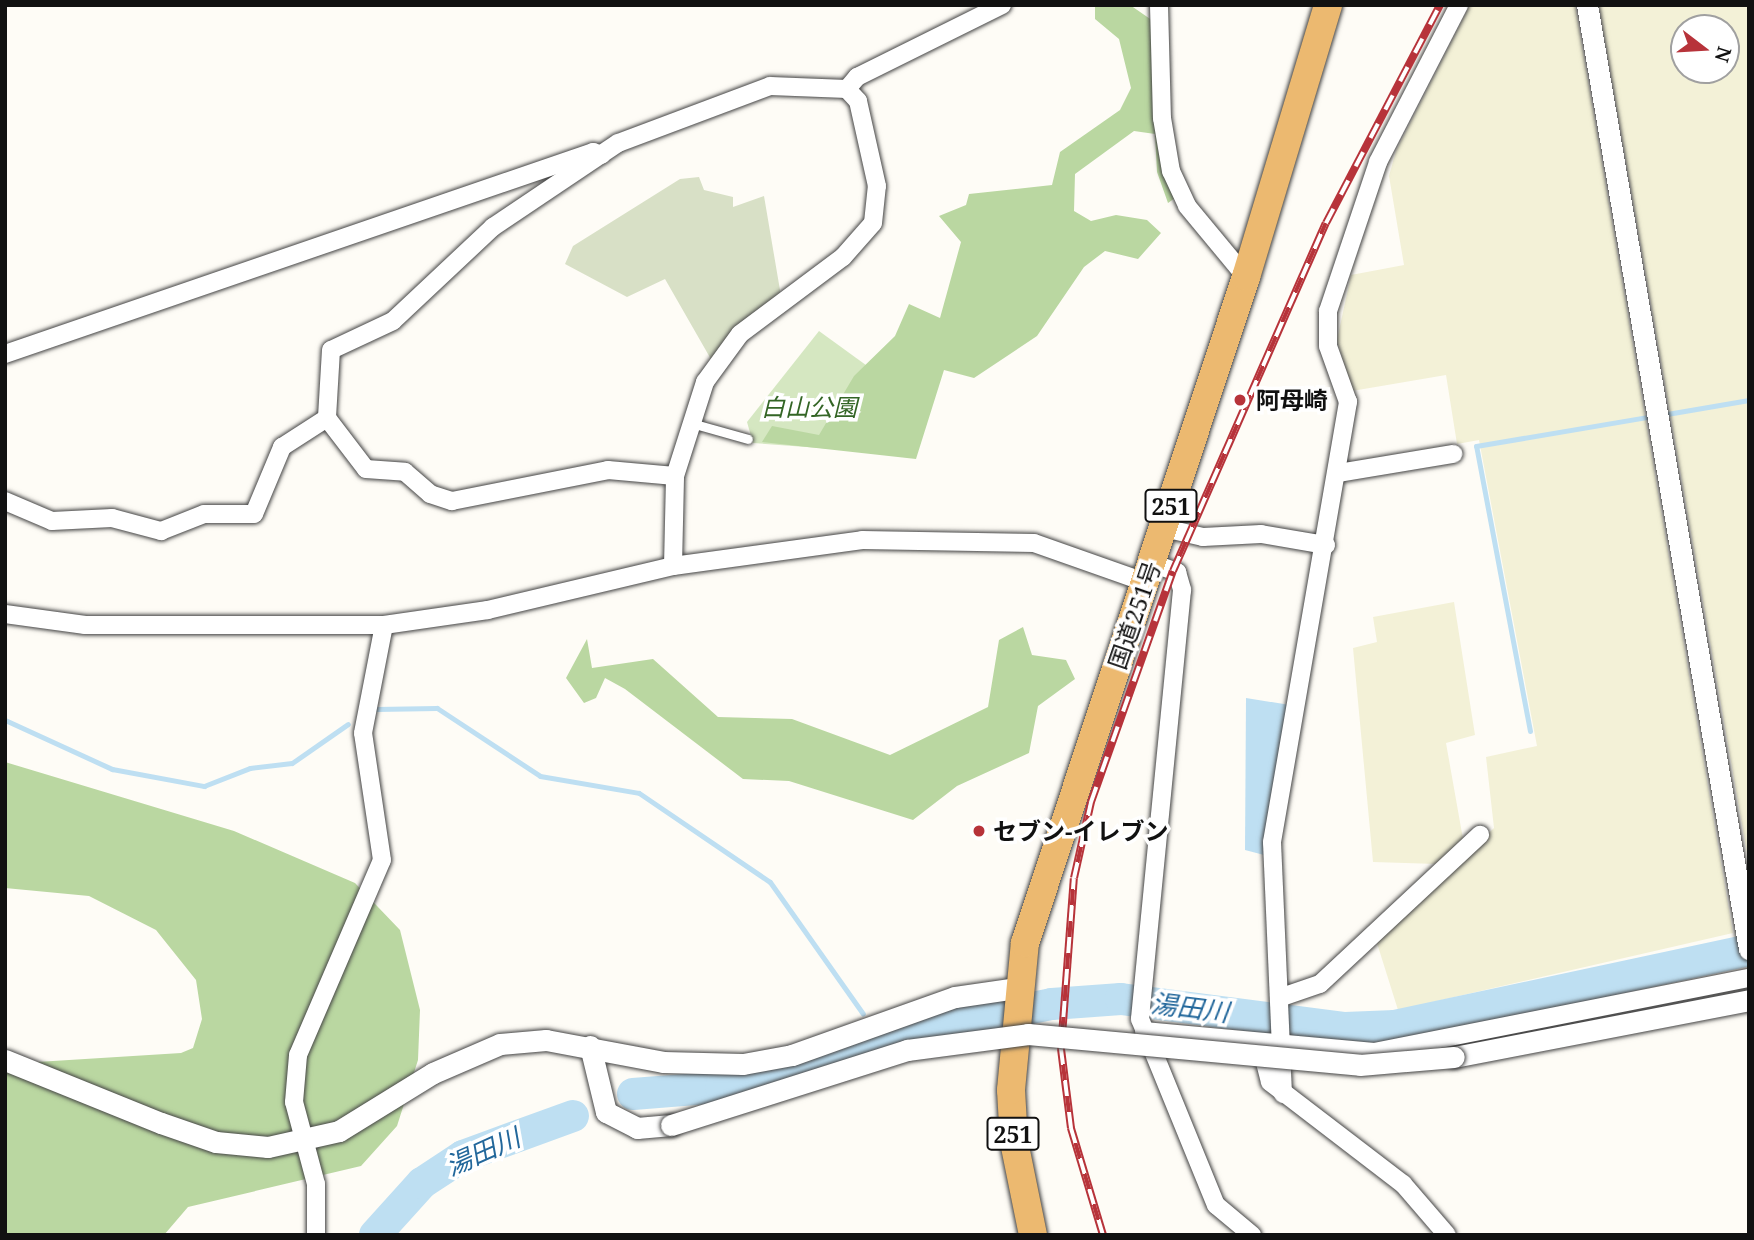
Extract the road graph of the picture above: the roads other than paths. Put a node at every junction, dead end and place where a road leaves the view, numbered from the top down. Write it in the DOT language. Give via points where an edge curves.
graph roads {
  1 [pos="1002,5"];
  2 [pos="1159,5"];
  3 [pos="1328,5"];
  4 [pos="1459,5"];
  5 [pos="1587,5"];
  6 [pos="847,89"];
  7 [pos="602,155"];
  8 [pos="1246,277"];
  9 [pos="5,354"];
  10 [pos="327,418"];
  11 [pos="689,422"];
  12 [pos="748,439"];
  13 [pos="1453,454"];
  14 [pos="1339,472"];
  15 [pos="675,476"];
  16 [pos="5,502"];
  17 [pos="1164,528"];
  18 [pos="1326,545"];
  19 [pos="673,566"];
  20 [pos="1149,573"];
  21 [pos="5,614"];
  22 [pos="384,625"];
  23 [pos="1480,835"];
  24 [pos="1748,943"];
  25 [pos="1749,978"];
  26 [pos="1749,1000"];
  27 [pos="1280,1003"];
  28 [pos="1015,1008"];
  29 [pos="1142,1025"];
  30 [pos="1283,1042"];
  31 [pos="1260,1043"];
  32 [pos="590,1046"];
  33 [pos="5,1060"];
  34 [pos="1283,1094"];
  35 [pos="305,1144"];
  36 [pos="316,1235"];
  37 [pos="1034,1235"];
  38 [pos="1252,1235"];
  39 [pos="1447,1235"];
  1 -- 6 [label="street" via="857,77"];
  2 -- 8 [label="street" via="1162,118 1171,171 1187,206"];
  3 -- 8 [label="highway, 国道251号 / 251"];
  4 -- 14 [label="street" via="1378,162 1328,311 1328,346 1348,401"];
  5 -- 24 [label="street"];
  6 -- 7 [label="street" via="770,86 618,143"];
  6 -- 11 [label="street" via="858,101 877,186 873,223 843,257 740,334 705,382"];
  7 -- 9 [label="street" via="593,152 525,174"];
  7 -- 10 [label="street" via="493,227 393,321 331,350"];
  8 -- 17 [label="highway, 国道251号 / 251"];
  10 -- 15 [label="street" via="366,470 405,472 430,494 452,501 608,470"];
  10 -- 16 [label="street" via="282,447 254,514 204,514 161,531 112,518 52,521"];
  11 -- 12 [label="lane"];
  11 -- 15 [label="street"];
  13 -- 14 [label="street"];
  14 -- 18 [label="street"];
  15 -- 19 [label="street"];
  17 -- 18 [label="street" via="1203,537 1261,534"];
  17 -- 20 [label="highway, 国道251号 / 251"];
  18 -- 27 [label="street" via="1272,842"];
  19 -- 20 [label="street" via="862,540 961,538 1059,549"];
  19 -- 22 [label="street" via="488,610"];
  20 -- 28 [label="highway, 国道251号 / 251" via="1054,849"];
  20 -- 29 [label="street" via="1177,572 1182,590 1141,992"];
  21 -- 22 [label="street" via="85,625"];
  22 -- 35 [label="street" via="363,733 382,860 298,1055 294,1102"];
  23 -- 27 [label="street" via="1320,984"];
  25 -- 30 [label="street" via="1393,1050"];
  26 -- 32 [label="street, bridge" via="1454,1056 1360,1065 1028,1034 907,1050 671,1125 637,1128 606,1112"];
  27 -- 30 [label="street"];
  28 -- 32 [label="street" via="955,998 792,1055 743,1064 663,1062"];
  28 -- 37 [label="highway, 国道251号 / 251" via="1013,1142"];
  29 -- 31 [label="street"];
  29 -- 38 [label="street" via="1216,1205"];
  30 -- 31 [label="street"];
  30 -- 34 [label="street"];
  31 -- 34 [label="street" via="1261,1066"];
  32 -- 35 [label="street" via="529,1041 472,1053 339,1131"];
  33 -- 35 [label="street" via="216,1142"];
  34 -- 39 [label="street" via="1403,1184"];
  35 -- 36 [label="street" via="316,1184"];
}
